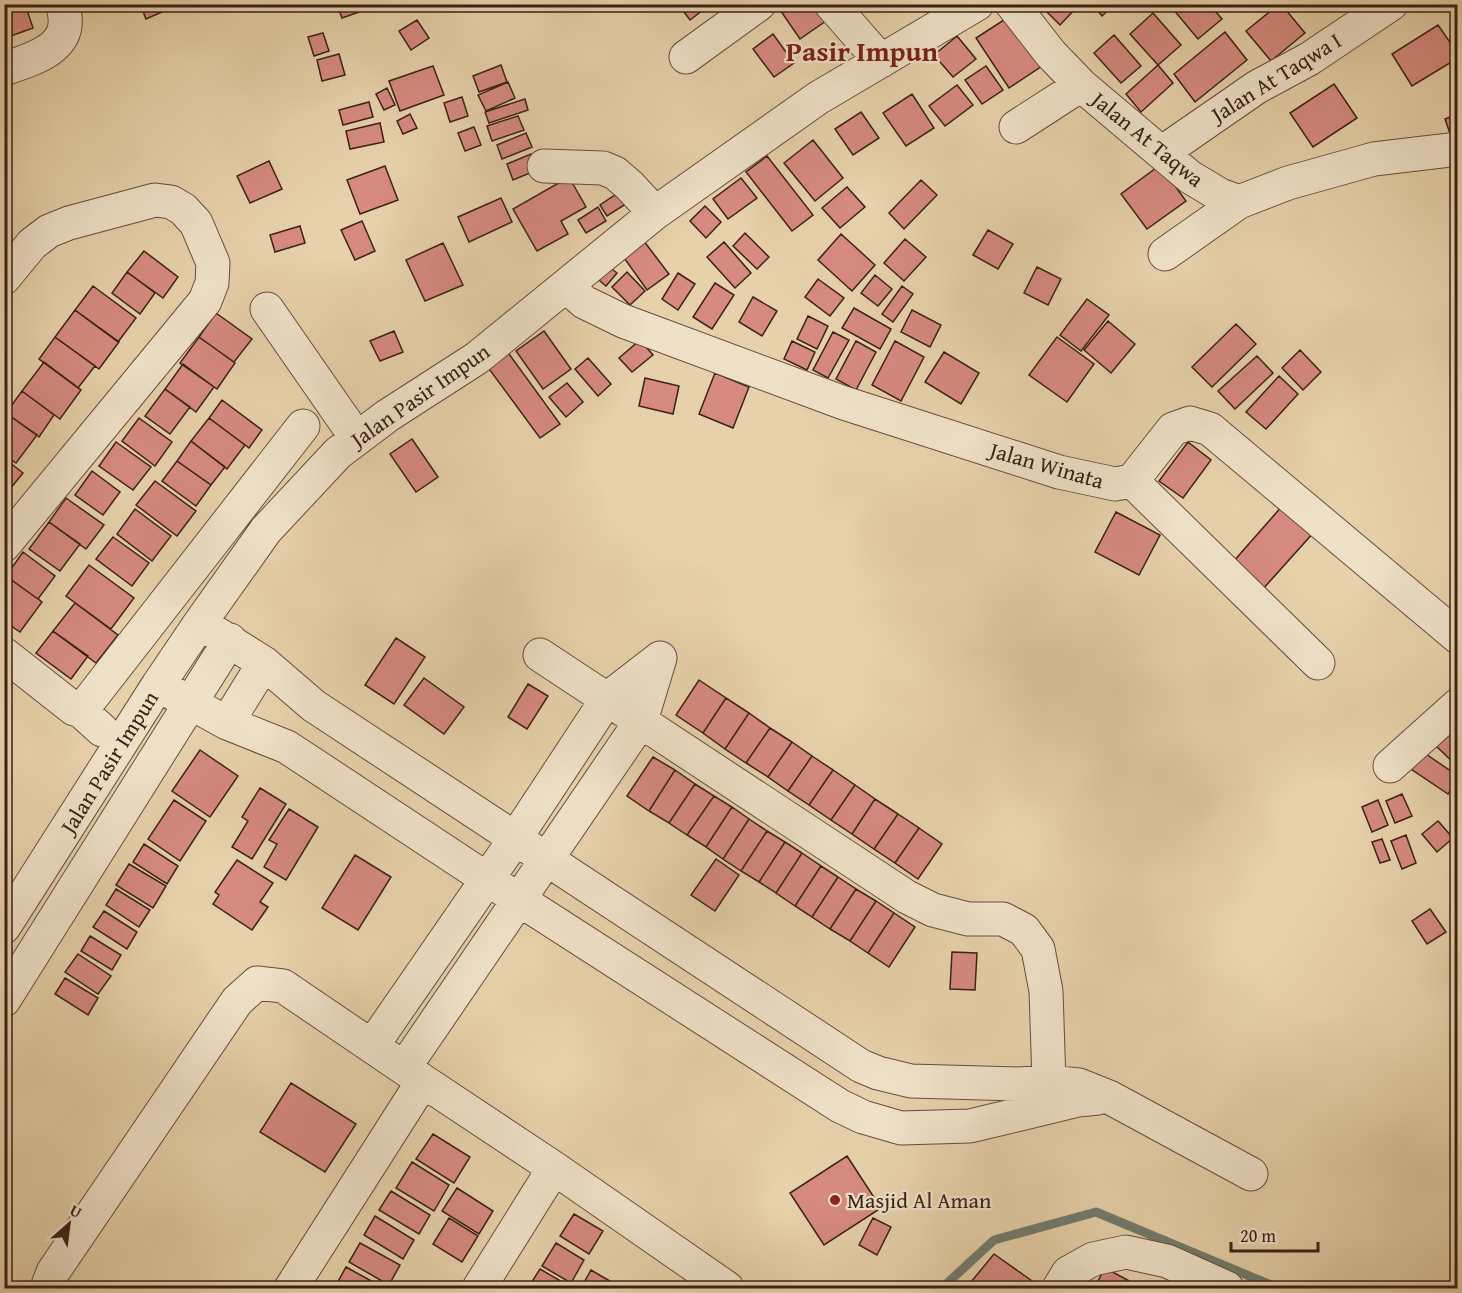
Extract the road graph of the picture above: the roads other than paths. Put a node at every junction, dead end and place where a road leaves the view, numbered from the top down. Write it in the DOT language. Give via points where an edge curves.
graph roads {
  1 [pos="62,4"];
  2 [pos="759,4"];
  3 [pos="831,4"];
  4 [pos="977,4"];
  5 [pos="1012,4"];
  6 [pos="1392,4"];
  7 [pos="686,57"];
  8 [pos="881,61"];
  9 [pos="4,69"];
  10 [pos="1081,85"];
  11 [pos="1016,127"];
  12 [pos="1458,149"];
  13 [pos="1162,152"];
  14 [pos="544,166"];
  15 [pos="1239,202"];
  16 [pos="655,213"];
  17 [pos="1165,254"];
  18 [pos="4,278"];
  19 [pos="566,286"];
  20 [pos="267,309"];
  21 [pos="303,426"];
  22 [pos="358,438"];
  23 [pos="1132,481"];
  24 [pos="4,544"];
  25 [pos="200,623"];
  26 [pos="1458,637"];
  27 [pos="230,640"];
  28 [pos="4,654"];
  29 [pos="540,655"];
  30 [pos="264,663"];
  31 [pos="1318,663"];
  32 [pos="158,685"];
  33 [pos="607,699"];
  34 [pos="190,704"];
  35 [pos="1458,705"];
  36 [pos="314,706"];
  37 [pos="640,722"];
  38 [pos="227,723"];
  39 [pos="286,747"];
  40 [pos="1390,766"];
  41 [pos="515,838"];
  42 [pos="547,859"];
  43 [pos="487,879"];
  44 [pos="520,900"];
  45 [pos="4,927"];
  46 [pos="689,953"];
  47 [pos="665,992"];
  48 [pos="4,1000"];
  49 [pos="372,1046"];
  50 [pos="878,1073"];
  51 [pos="413,1075"];
  52 [pos="1048,1095"];
  53 [pos="863,1117"];
  54 [pos="554,1168"];
  55 [pos="1251,1174"];
  56 [pos="688,1277"];
  57 [pos="47,1288"];
  58 [pos="291,1288"];
  59 [pos="479,1288"];
  60 [pos="727,1288"];
  61 [pos="1059,1288"];
  62 [pos="1227,1288"];
  1 -- 9 [label="street" via="66,16 63,32 50,51"];
  2 -- 7 [label="street"];
  3 -- 8 [label="street"];
  4 -- 8 [label="street, Jalan Pasir Impun"];
  5 -- 10 [label="street, Jalan At Taqwa"];
  6 -- 13 [label="street, Jalan At Taqwa I" via="1257,87"];
  8 -- 16 [label="street, Jalan Pasir Impun" via="818,98"];
  10 -- 11 [label="street"];
  10 -- 13 [label="street, Jalan At Taqwa"];
  12 -- 15 [label="street" via="1374,159 1288,183"];
  13 -- 15 [label="street, Jalan At Taqwa" via="1190,177"];
  14 -- 16 [label="street" via="603,168 629,185"];
  15 -- 17 [label="street"];
  16 -- 19 [label="street, Jalan Pasir Impun"];
  18 -- 24 [label="street" via="32,244 49,231 155,200 171,202 196,223 213,263 212,283 205,301"];
  19 -- 22 [label="street, Jalan Pasir Impun" via="477,358"];
  19 -- 23 [label="street, Jalan Winata" via="584,302 623,321 844,403 1059,472 1115,484"];
  20 -- 22 [label="street"];
  21 -- 28 [label="street" via="92,720"];
  22 -- 25 [label="street, Jalan Pasir Impun" via="338,453 266,530"];
  23 -- 26 [label="street, Jalan Winata" via="1173,429 1190,423 1210,429"];
  23 -- 31 [label="street"];
  25 -- 27 [label="street"];
  25 -- 32 [label="street, Jalan Pasir Impun"];
  27 -- 30 [label="street"];
  27 -- 34 [label="street"];
  29 -- 33 [label="street"];
  30 -- 36 [label="street"];
  30 -- 38 [label="street"];
  32 -- 34 [label="street"];
  32 -- 45 [label="street, Jalan Pasir Impun"];
  33 -- 37 [label="street"];
  33 -- 37 [label="street" via="660,658"];
  33 -- 41 [label="street"];
  34 -- 38 [label="street"];
  34 -- 48 [label="street"];
  35 -- 40 [label="street"];
  36 -- 39 [label="street"];
  36 -- 41 [label="street"];
  37 -- 42 [label="street"];
  37 -- 52 [label="street" via="907,897 933,910 968,919 1003,919 1024,930 1038,949 1047,991"];
  38 -- 39 [label="street"];
  39 -- 43 [label="street"];
  41 -- 42 [label="street"];
  41 -- 43 [label="street"];
  42 -- 44 [label="street"];
  42 -- 46 [label="street"];
  43 -- 44 [label="street"];
  43 -- 49 [label="street"];
  44 -- 47 [label="street"];
  44 -- 51 [label="street"];
  46 -- 47 [label="street"];
  46 -- 50 [label="street" via="861,1066"];
  47 -- 53 [label="street"];
  49 -- 51 [label="street"];
  49 -- 57 [label="street" via="283,986 257,983 237,1001 53,1272"];
  50 -- 52 [label="street" via="910,1081 1018,1084"];
  50 -- 53 [label="street"];
  51 -- 54 [label="street"];
  51 -- 58 [label="street"];
  52 -- 53 [label="street" via="970,1126 901,1128"];
  52 -- 55 [label="street" via="1078,1100 1109,1097"];
  54 -- 56 [label="street"];
  54 -- 59 [label="street"];
  56 -- 60 [label="street"];
  61 -- 62 [label="street" via="1068,1273 1093,1259 1126,1252 1167,1261"];
}
